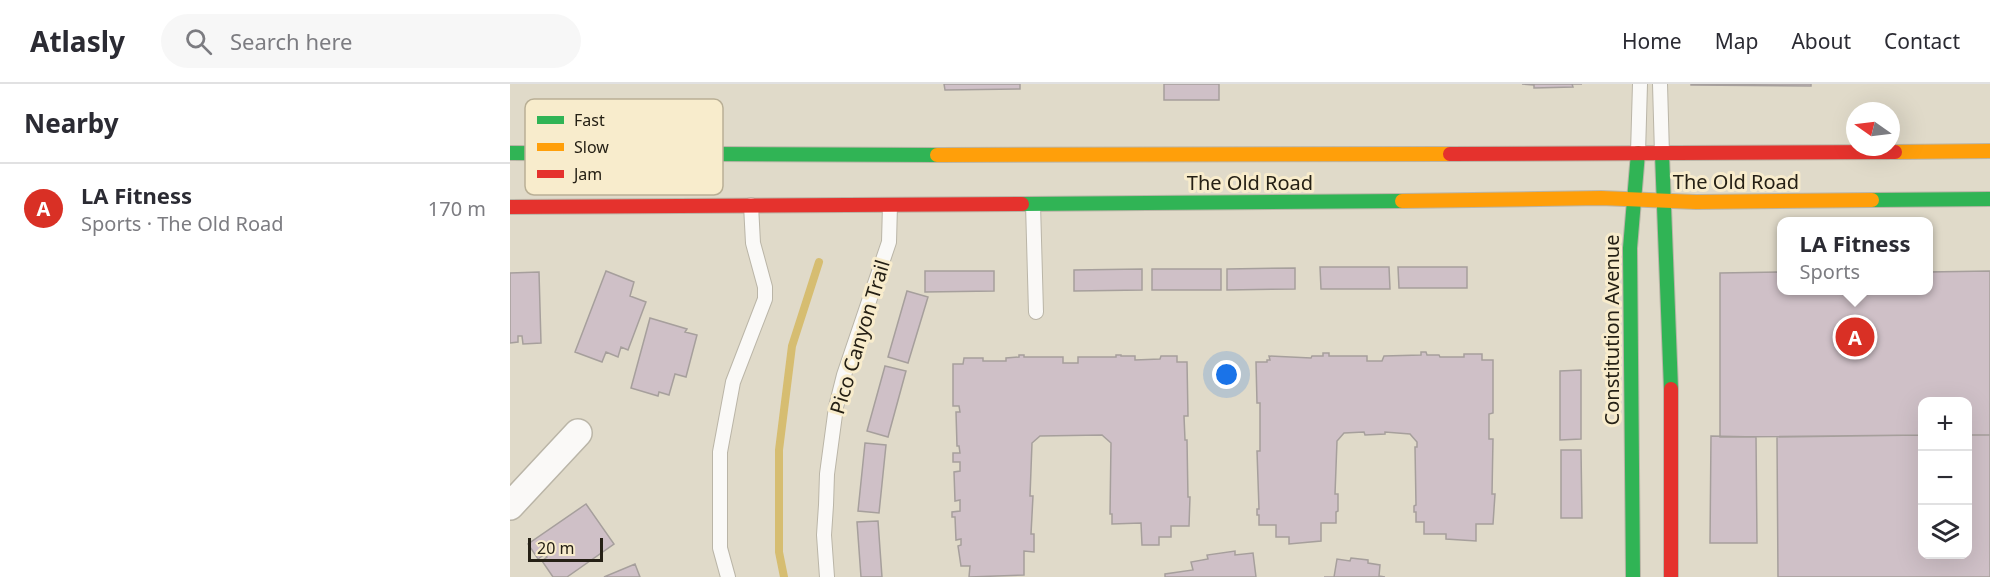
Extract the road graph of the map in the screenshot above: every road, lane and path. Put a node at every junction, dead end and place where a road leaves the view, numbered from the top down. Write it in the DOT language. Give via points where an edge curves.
graph roads {
  1 [pos="1640,84"];
  2 [pos="1660,84"];
  3 [pos="1990,151"];
  4 [pos="510,153"];
  5 [pos="525,153"];
  6 [pos="1638,153"];
  7 [pos="1662,153"];
  8 [pos="723,154"];
  9 [pos="1990,199"];
  10 [pos="1634,200"];
  11 [pos="1664,202"];
  12 [pos="1033,204"];
  13 [pos="751,205"];
  14 [pos="890,205"];
  15 [pos="510,207"];
  16 [pos="1036,312"];
  17 [pos="578,433"];
  18 [pos="510,506"];
  19 [pos="728,577"];
  20 [pos="827,577"];
  21 [pos="1633,577"];
  22 [pos="1671,577"];
  1 -- 6 [label="lane, Constitution Avenue"];
  2 -- 7 [label="lane"];
  3 -- 7 [label="main road, The Old Road"];
  4 -- 5 [label="main road, The Old Road"];
  6 -- 7 [label="main road, The Old Road"];
  6 -- 8 [label="main road, The Old Road"];
  6 -- 10 [label="main road, Constitution Avenue"];
  7 -- 11 [label="main road"];
  9 -- 11 [label="main road, The Old Road"];
  10 -- 11 [label="main road, The Old Road"];
  10 -- 12 [label="main road, The Old Road"];
  10 -- 21 [label="main road, Constitution Avenue" via="1630,248"];
  11 -- 22 [label="main road" via="1671,392"];
  12 -- 14 [label="main road, The Old Road"];
  12 -- 16 [label="lane"];
  13 -- 14 [label="main road, The Old Road"];
  13 -- 15 [label="main road, The Old Road"];
  13 -- 19 [label="lane" via="753,243 765,299 732,382 720,452 720,548"];
  14 -- 20 [label="lane, Pico Canyon Trail" via="889,243 836,408 825,505"];
  17 -- 18 [label="street"];
}
